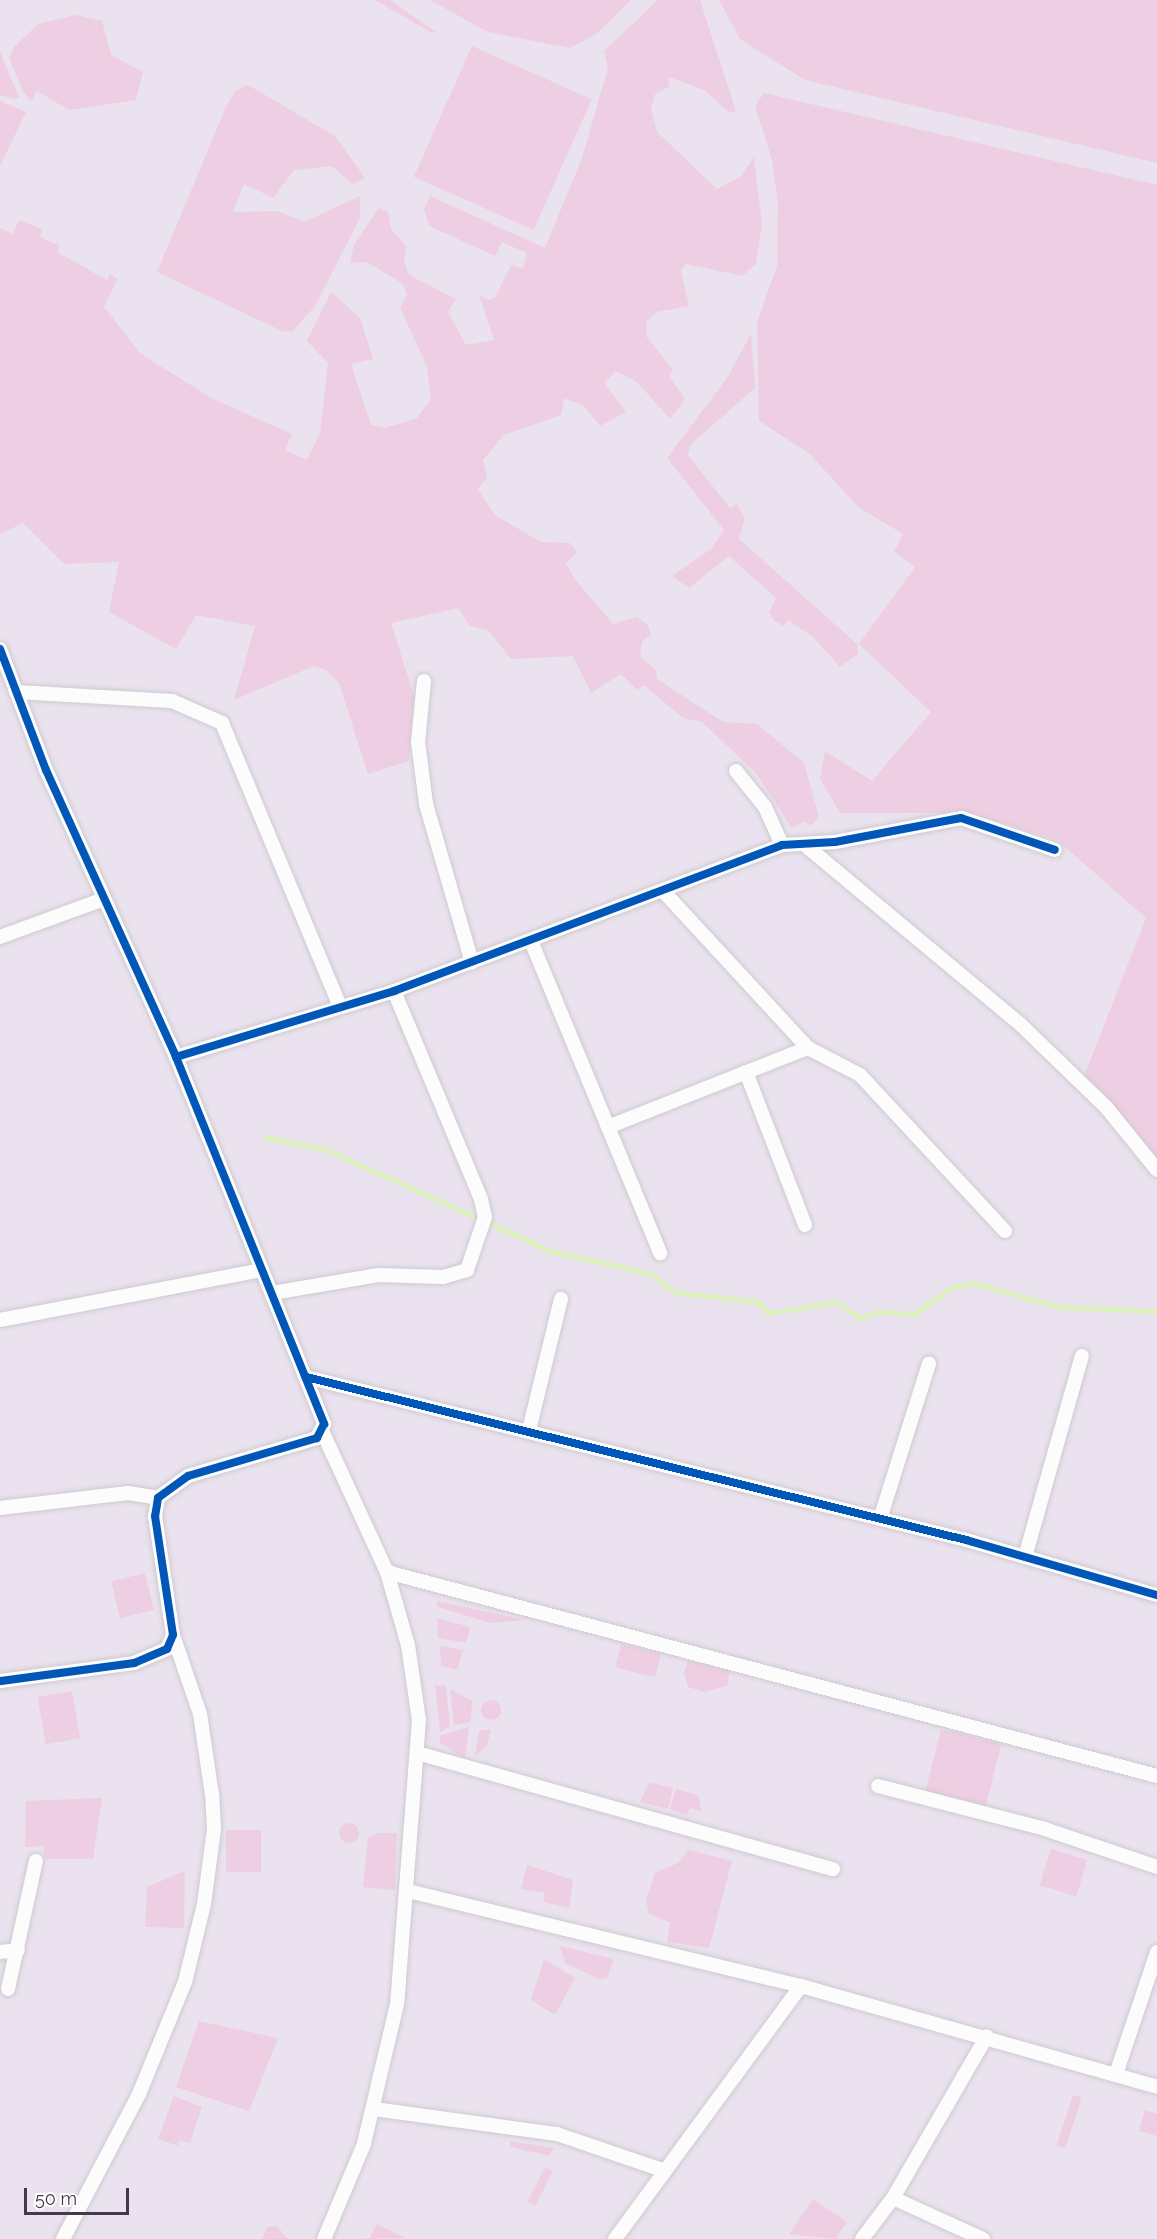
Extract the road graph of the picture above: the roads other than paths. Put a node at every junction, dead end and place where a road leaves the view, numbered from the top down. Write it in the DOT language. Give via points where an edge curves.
graph roads {
  1 [pos="0,650"];
  2 [pos="424,681"];
  3 [pos="16,692"];
  4 [pos="736,771"];
  5 [pos="782,845"];
  6 [pos="805,845"];
  7 [pos="1055,850"];
  8 [pos="664,892"];
  9 [pos="104,900"];
  10 [pos="0,937"];
  11 [pos="531,941"];
  12 [pos="472,962"];
  13 [pos="394,991"];
  14 [pos="339,1007"];
  15 [pos="808,1048"];
  16 [pos="176,1058"];
  17 [pos="746,1072"];
  18 [pos="608,1127"];
  19 [pos="1157,1170"];
  20 [pos="805,1225"];
  21 [pos="1005,1231"];
  22 [pos="660,1253"];
  23 [pos="262,1270"];
  24 [pos="272,1293"];
  25 [pos="561,1299"];
  26 [pos="0,1320"];
  27 [pos="1082,1356"];
  28 [pos="929,1364"];
  29 [pos="306,1377"];
  30 [pos="529,1430"];
  31 [pos="323,1433"];
  32 [pos="158,1498"];
  33 [pos="0,1508"];
  34 [pos="880,1519"];
  35 [pos="1025,1557"];
  36 [pos="387,1572"];
  37 [pos="1157,1595"];
  38 [pos="173,1635"];
  39 [pos="0,1681"];
  40 [pos="417,1753"];
  41 [pos="1157,1776"];
  42 [pos="878,1786"];
  43 [pos="36,1861"];
  44 [pos="1157,1867"];
  45 [pos="833,1869"];
  46 [pos="408,1891"];
  47 [pos="18,1950"];
  48 [pos="0,1952"];
  49 [pos="1157,1952"];
  50 [pos="801,1986"];
  51 [pos="8,1989"];
  52 [pos="987,2036"];
  53 [pos="1116,2074"];
  54 [pos="1157,2087"];
  55 [pos="374,2109"];
  56 [pos="666,2171"];
  57 [pos="893,2198"];
  58 [pos="63,2239"];
  59 [pos="324,2239"];
  60 [pos="615,2239"];
  61 [pos="862,2239"];
  62 [pos="983,2239"];
  1 -- 3 [label="street"];
  2 -- 12 [label="street" via="418,742 426,804"];
  3 -- 9 [label="street"];
  3 -- 14 [label="street" via="172,701 222,723"];
  4 -- 5 [label="street" via="765,807"];
  5 -- 6 [label="street"];
  5 -- 8 [label="street"];
  6 -- 7 [label="street" via="961,818"];
  6 -- 19 [label="street" via="1020,1024 1106,1107"];
  8 -- 11 [label="street"];
  8 -- 15 [label="street"];
  9 -- 10 [label="street"];
  9 -- 16 [label="street"];
  11 -- 12 [label="street"];
  11 -- 18 [label="street"];
  12 -- 13 [label="street"];
  13 -- 14 [label="street"];
  13 -- 24 [label="street" via="464,1154 483,1221 467,1270 458,1276 378,1275"];
  14 -- 16 [label="street"];
  15 -- 17 [label="street"];
  15 -- 21 [label="street" via="860,1075"];
  16 -- 23 [label="street"];
  17 -- 18 [label="street"];
  17 -- 20 [label="street"];
  18 -- 22 [label="street"];
  23 -- 24 [label="street"];
  23 -- 26 [label="street"];
  24 -- 29 [label="street"];
  25 -- 30 [label="street"];
  27 -- 35 [label="street"];
  28 -- 34 [label="street"];
  29 -- 30 [label="street"];
  29 -- 31 [label="street"];
  30 -- 34 [label="street"];
  31 -- 32 [label="street" via="188,1476"];
  31 -- 36 [label="street"];
  32 -- 33 [label="street" via="128,1493"];
  32 -- 38 [label="street" via="155,1516"];
  34 -- 35 [label="street"];
  35 -- 37 [label="street"];
  36 -- 40 [label="street" via="408,1645 419,1720"];
  36 -- 41 [label="street"];
  38 -- 39 [label="street" via="167,1649 134,1663"];
  38 -- 58 [label="street" via="197,1703 212,1795 214,1829 204,1904 185,1982 139,2094"];
  40 -- 45 [label="street"];
  40 -- 46 [label="street"];
  42 -- 44 [label="street" via="1045,1829"];
  43 -- 47 [label="street"];
  46 -- 50 [label="street"];
  46 -- 55 [label="street" via="397,2004"];
  47 -- 48 [label="street"];
  47 -- 51 [label="street"];
  49 -- 53 [label="street"];
  50 -- 52 [label="street"];
  50 -- 56 [label="street"];
  52 -- 53 [label="street"];
  52 -- 57 [label="street"];
  53 -- 54 [label="street"];
  55 -- 56 [label="street" via="556,2134"];
  55 -- 59 [label="street"];
  56 -- 60 [label="street"];
  57 -- 61 [label="street"];
  57 -- 62 [label="street"];
}
